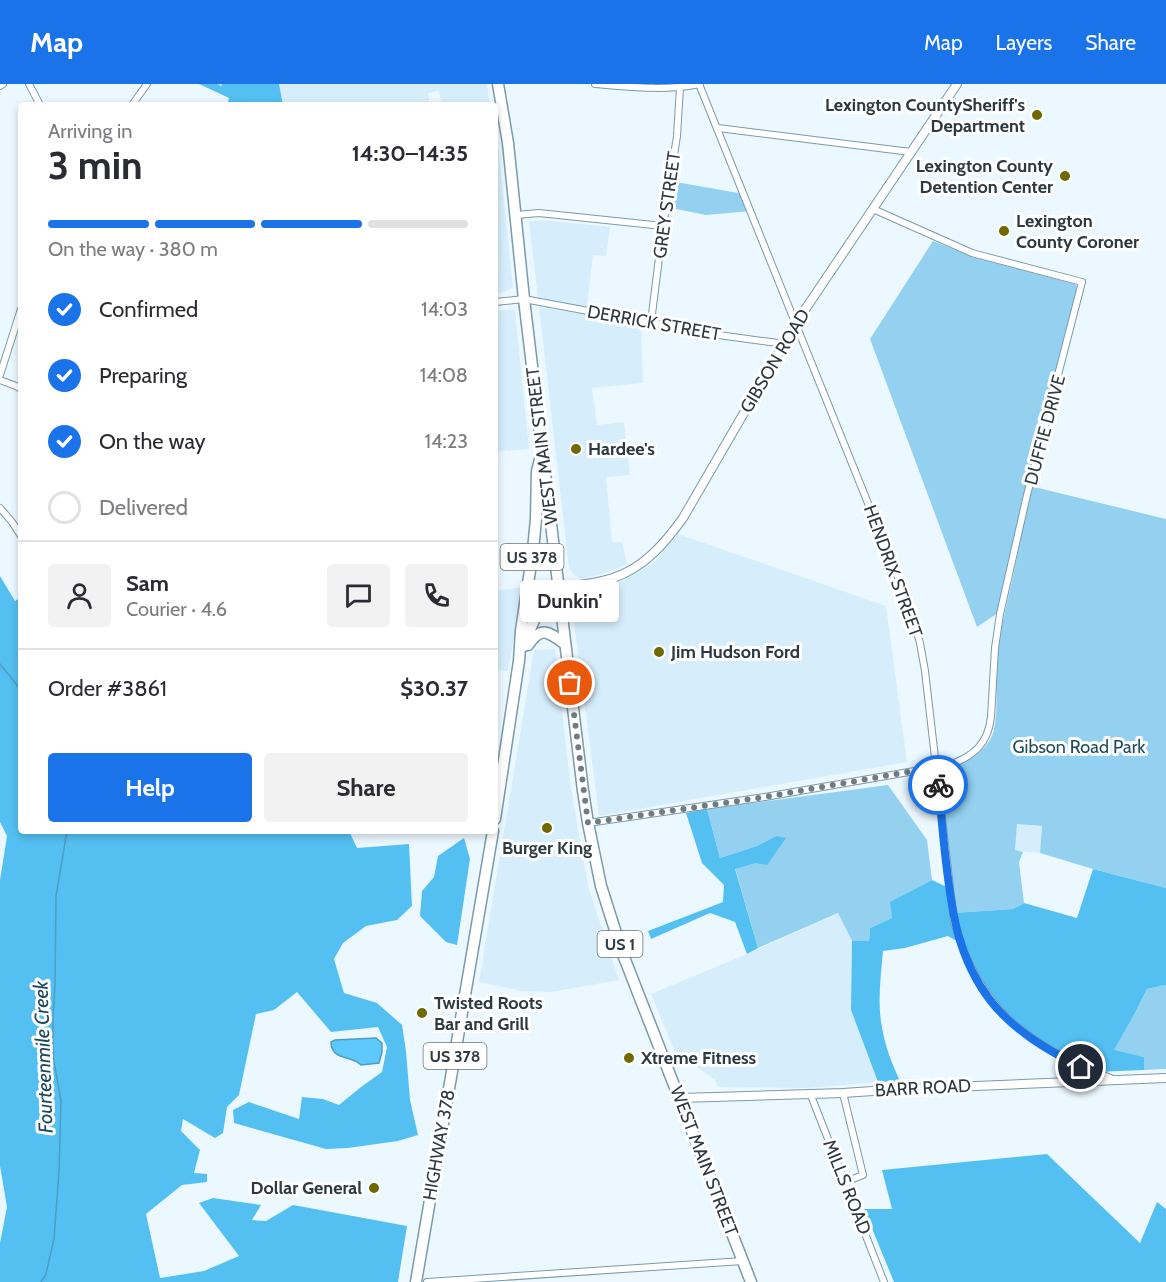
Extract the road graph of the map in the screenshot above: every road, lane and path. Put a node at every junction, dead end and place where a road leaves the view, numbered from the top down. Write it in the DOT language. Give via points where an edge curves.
graph roads {
  1 [pos="29,84"];
  2 [pos="147,84"];
  3 [pos="498,84"];
  4 [pos="595,84"];
  5 [pos="700,84"];
  6 [pos="957,84"];
  7 [pos="680,87"];
  8 [pos="38,102"];
  9 [pos="134,102"];
  10 [pos="718,128"];
  11 [pos="911,152"];
  12 [pos="873,209"];
  13 [pos="516,215"];
  14 [pos="663,226"];
  15 [pos="525,299"];
  16 [pos="498,302"];
  17 [pos="18,318"];
  18 [pos="651,322"];
  19 [pos="796,323"];
  20 [pos="785,344"];
  21 [pos="0,375"];
  22 [pos="0,380"];
  23 [pos="18,387"];
  24 [pos="542,453"];
  25 [pos="0,508"];
  26 [pos="18,531"];
  27 [pos="558,588"];
  28 [pos="524,617"];
  29 [pos="565,644"];
  30 [pos="519,661"];
  31 [pos="936,767"];
  32 [pos="498,799"];
  33 [pos="588,823"];
  34 [pos="492,834"];
  35 [pos="1166,1078"];
  36 [pos="1116,1080"];
  37 [pos="843,1092"];
  38 [pos="810,1093"];
  39 [pos="680,1098"];
  40 [pos="844,1182"];
  41 [pos="743,1261"];
  42 [pos="416,1282"];
  43 [pos="427,1282"];
  44 [pos="751,1282"];
  45 [pos="884,1282"];
  1 -- 8 [label="street"];
  2 -- 9 [label="street"];
  3 -- 13 [label="main road, WEST MAIN STREET / US 1"];
  4 -- 7 [label="street"];
  5 -- 7 [label="street"];
  5 -- 10 [label="street, HENDRIX STREET"];
  6 -- 11 [label="street, GIBSON ROAD"];
  7 -- 14 [label="street, GREY STREET"];
  10 -- 11 [label="street"];
  10 -- 19 [label="street, HENDRIX STREET"];
  11 -- 12 [label="street, GIBSON ROAD"];
  12 -- 19 [label="street, GIBSON ROAD"];
  12 -- 31 [label="street, DUFFIE DRIVE" via="972,253 1082,282 1000,614 990,728 974,753"];
  13 -- 14 [label="street" via="539,213"];
  13 -- 15 [label="main road, WEST MAIN STREET / US 1"];
  14 -- 18 [label="street, GREY STREET"];
  15 -- 16 [label="street, DERRICK STREET"];
  15 -- 18 [label="street, DERRICK STREET"];
  15 -- 24 [label="main road, WEST MAIN STREET / US 1"];
  17 -- 21 [label="street"];
  18 -- 20 [label="street, DERRICK STREET"];
  19 -- 20 [label="street, GIBSON ROAD"];
  19 -- 31 [label="street, HENDRIX STREET" via="915,621"];
  20 -- 27 [label="street, GIBSON ROAD" via="683,518 659,549 618,577"];
  22 -- 23 [label="street"];
  24 -- 27 [label="main road, WEST MAIN STREET / US 1"];
  24 -- 28 [label="main road, US 378" via="537,471 534,542"];
  25 -- 26 [label="street"];
  27 -- 28 [label="main road" via="535,594"];
  27 -- 29 [label="main road, WEST MAIN STREET / US 1"];
  27 -- 30 [label="main road, US 378" via="534,619"];
  28 -- 30 [label="main road, US 378"];
  29 -- 30 [label="main road" via="541,632"];
  29 -- 33 [label="main road, WEST MAIN STREET / US 1"];
  30 -- 32 [label="main road, US 378"];
  31 -- 33 [label="street"];
  31 -- 36 [label="street, HENDRIX STREET" via="954,922 964,954 980,984 1001,1012 1027,1035 1066,1059"];
  33 -- 39 [label="main road, WEST MAIN STREET / US 1" via="611,919"];
  34 -- 42 [label="main road, HIGHWAY 378 / US 378"];
  35 -- 36 [label="street, BARR ROAD"];
  36 -- 37 [label="street, BARR ROAD"];
  37 -- 38 [label="street, BARR ROAD"];
  37 -- 40 [label="street" via="863,1175"];
  38 -- 39 [label="street, BARR ROAD"];
  38 -- 40 [label="street, MILLS ROAD"];
  39 -- 41 [label="main road, WEST MAIN STREET / US 1"];
  40 -- 45 [label="street, MILLS ROAD"];
  41 -- 43 [label="street"];
  41 -- 44 [label="main road, WEST MAIN STREET / US 1"];
}
